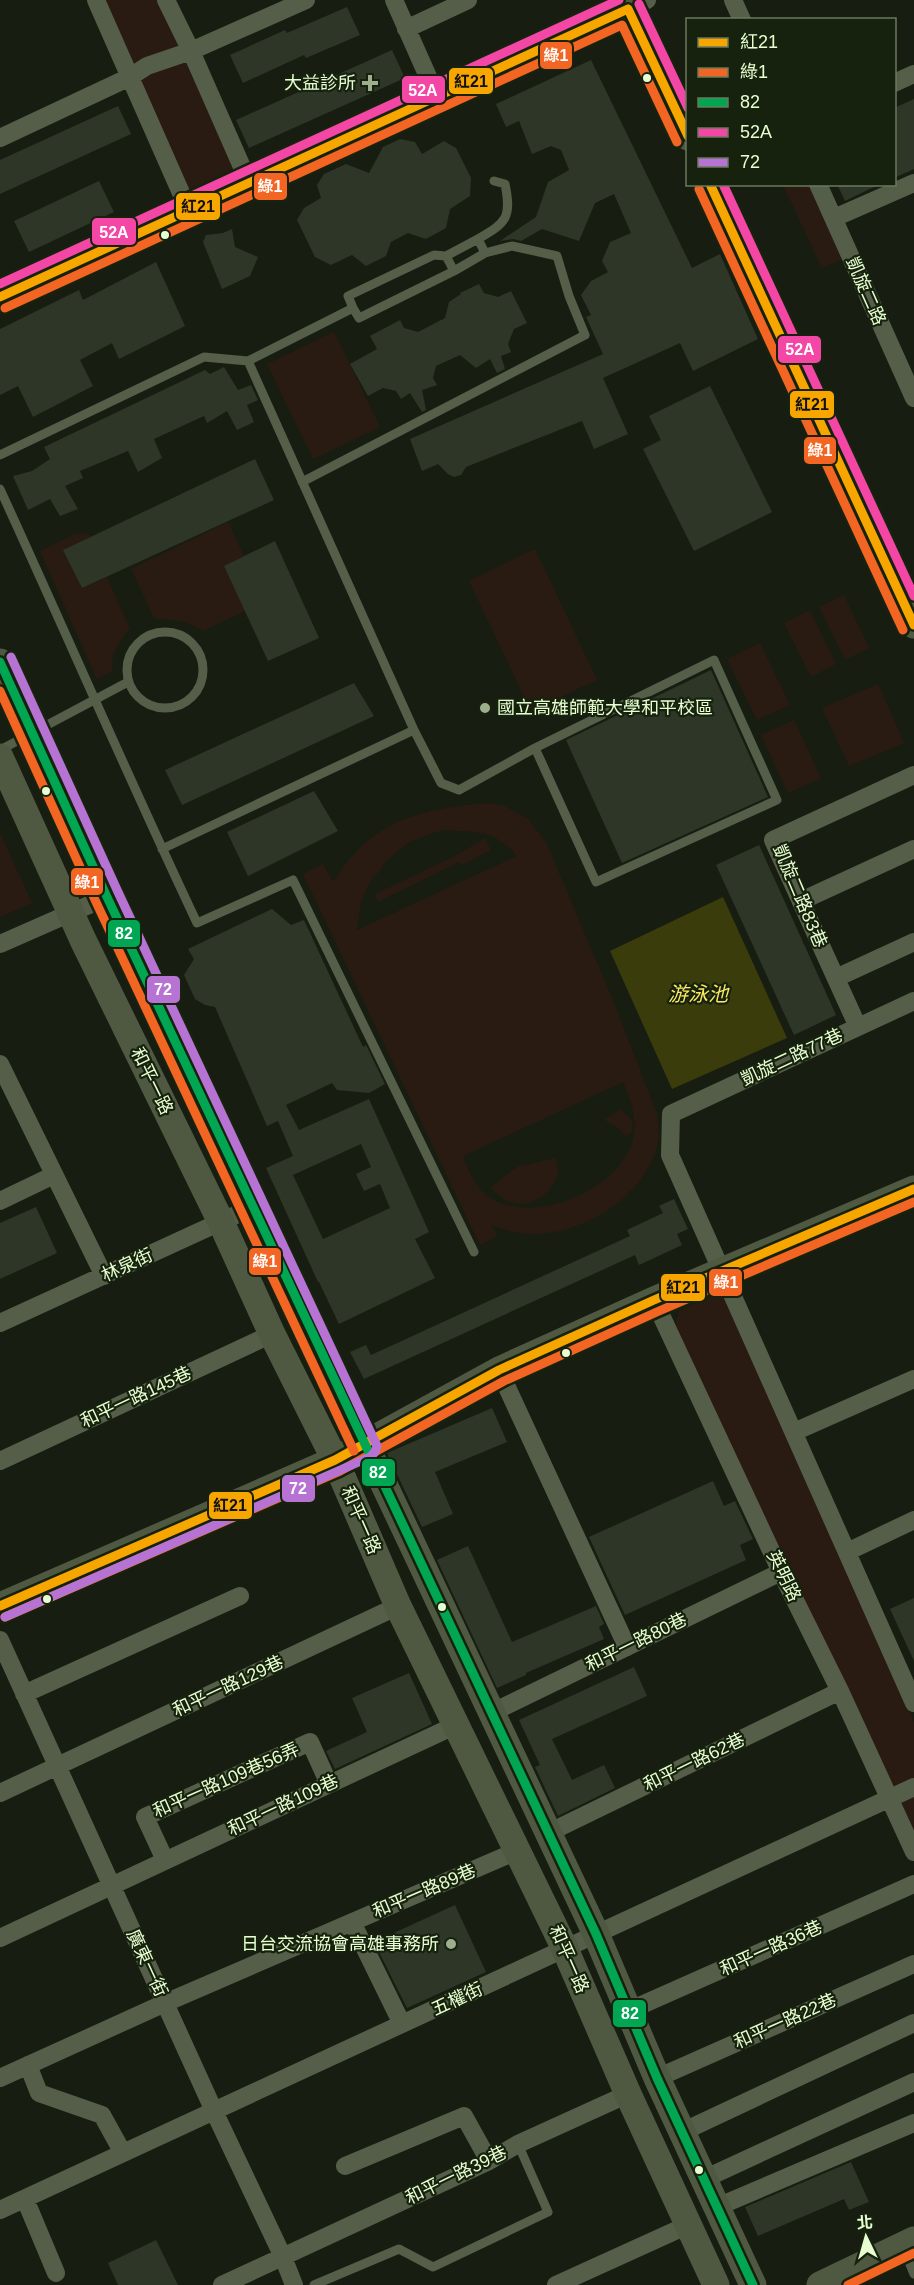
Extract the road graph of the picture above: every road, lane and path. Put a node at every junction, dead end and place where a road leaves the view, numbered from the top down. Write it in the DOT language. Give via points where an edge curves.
graph roads {
  1 [pos="96,0"];
  2 [pos="166,0"];
  3 [pos="306,0"];
  4 [pos="394,0"];
  5 [pos="468,0"];
  6 [pos="733,0"];
  7 [pos="633,3"];
  8 [pos="741,18"];
  9 [pos="406,29"];
  10 [pos="191,51"];
  11 [pos="914,74"];
  12 [pos="130,77"];
  13 [pos="896,82"];
  14 [pos="437,97"];
  15 [pos="686,135"];
  16 [pos="0,138"];
  17 [pos="494,181"];
  18 [pos="249,183"];
  19 [pos="914,183"];
  20 [pos="711,186"];
  21 [pos="819,186"];
  22 [pos="189,211"];
  23 [pos="834,218"];
  24 [pos="478,239"];
  25 [pos="485,253"];
  26 [pos="446,256"];
  27 [pos="454,271"];
  28 [pos="0,297"];
  29 [pos="353,308"];
  30 [pos="248,361"];
  31 [pos="914,398"];
  32 [pos="0,455"];
  33 [pos="302,482"];
  34 [pos="0,489"];
  35 [pos="914,625"];
  36 [pos="0,662"];
  37 [pos="129,682"];
  38 [pos="95,700"];
  39 [pos="414,730"];
  40 [pos="32,732"];
  41 [pos="535,748"];
  42 [pos="0,750"];
  43 [pos="0,757"];
  44 [pos="914,775"];
  45 [pos="162,849"];
  46 [pos="914,849"];
  47 [pos="107,897"];
  48 [pos="801,901"];
  49 [pos="70,913"];
  50 [pos="914,942"];
  51 [pos="0,944"];
  52 [pos="836,978"];
  53 [pos="914,1001"];
  54 [pos="858,1027"];
  55 [pos="2,1075"];
  56 [pos="54,1175"];
  57 [pos="914,1189"];
  58 [pos="0,1201"];
  59 [pos="253,1207"];
  60 [pos="221,1222"];
  61 [pos="474,1252"];
  62 [pos="723,1270"];
  63 [pos="104,1276"];
  64 [pos="654,1300"];
  65 [pos="0,1323"];
  66 [pos="272,1334"];
  67 [pos="500,1370"];
  68 [pos="914,1379"];
  69 [pos="794,1432"];
  70 [pos="365,1446"];
  71 [pos="334,1460"];
  72 [pos="0,1461"];
  73 [pos="914,1520"];
  74 [pos="847,1552"];
  75 [pos="781,1572"];
  76 [pos="240,1596"];
  77 [pos="398,1605"];
  78 [pos="0,1606"];
  79 [pos="0,1640"];
  80 [pos="627,1647"];
  81 [pos="907,1667"];
  82 [pos="840,1691"];
  83 [pos="24,1694"];
  84 [pos="914,1703"];
  85 [pos="491,1713"];
  86 [pos="456,1725"];
  87 [pos="57,1766"];
  88 [pos="329,1784"];
  89 [pos="914,1787"];
  90 [pos="0,1793"];
  91 [pos="889,1798"];
  92 [pos="548,1833"];
  93 [pos="517,1851"];
  94 [pos="914,1852"];
  95 [pos="165,1860"];
  96 [pos="914,1884"];
  97 [pos="111,1886"];
  98 [pos="352,1922"];
  99 [pos="596,1934"];
  100 [pos="0,1938"];
  101 [pos="565,1948"];
  102 [pos="914,1964"];
  103 [pos="165,2002"];
  104 [pos="628,2011"];
  105 [pos="402,2024"];
  106 [pos="914,2024"];
  107 [pos="28,2065"];
  108 [pos="0,2078"];
  109 [pos="657,2078"];
  110 [pos="914,2082"];
  111 [pos="628,2094"];
  112 [pos="214,2111"];
  113 [pos="914,2123"];
  114 [pos="682,2132"];
  115 [pos="518,2144"];
  116 [pos="123,2153"];
  117 [pos="489,2161"];
  118 [pos="345,2166"];
  119 [pos="704,2179"];
  120 [pos="25,2199"];
  121 [pos="717,2207"];
  122 [pos="0,2210"];
  123 [pos="688,2225"];
  124 [pos="908,2243"];
  125 [pos="283,2257"];
  126 [pos="56,2273"];
  127 [pos="914,2274"];
  128 [pos="837,2281"];
  129 [pos="222,2285"];
  130 [pos="294,2285"];
  131 [pos="314,2285"];
  132 [pos="556,2285"];
  133 [pos="716,2285"];
  134 [pos="753,2285"];
  1 -- 12 [label="street"];
  2 -- 10 [label="street"];
  3 -- 10 [label="street"];
  4 -- 9 [label="street"];
  5 -- 9 [label="street"];
  6 -- 8 [label="street"];
  7 -- 14 [label="street"];
  7 -- 15 [label="street"];
  9 -- 14 [label="street"];
  10 -- 12 [label="street" via="147,66"];
  10 -- 18 [label="street"];
  11 -- 13 [label="street"];
  12 -- 16 [label="street"];
  12 -- 22 [label="street"];
  14 -- 18 [label="street"];
  17 -- 24 [label="lane" via="505,184 509,204 500,226"];
  18 -- 22 [label="street"];
  19 -- 23 [label="street"];
  20 -- 35 [label="street"];
  21 -- 23 [label="street, 凱旋二路"];
  22 -- 28 [label="street"];
  23 -- 31 [label="street, 凱旋二路"];
  24 -- 25 [label="lane"];
  24 -- 26 [label="lane"];
  25 -- 27 [label="lane"];
  25 -- 33 [label="lane" via="512,246 557,256 585,335"];
  26 -- 27 [label="lane"];
  26 -- 29 [label="lane" via="434,255 348,297"];
  27 -- 29 [label="lane" via="359,318"];
  29 -- 30 [label="lane"];
  30 -- 32 [label="lane" via="204,357"];
  30 -- 33 [label="lane"];
  33 -- 39 [label="lane"];
  34 -- 38 [label="lane"];
  36 -- 40 [label="street, 和平一路"];
  37 -- 37 [label="lane" via="143,702 155,707 180,706 198,689 203,671 200,653 182,635 157,633 135,646 129,657"];
  37 -- 38 [label="lane"];
  38 -- 40 [label="lane"];
  38 -- 45 [label="lane"];
  39 -- 41 [label="lane" via="441,783 459,790"];
  39 -- 45 [label="lane"];
  40 -- 42 [label="lane"];
  40 -- 47 [label="street, 和平一路"];
  41 -- 41 [label="lane" via="714,660 777,800 596,882"];
  43 -- 49 [label="street, 和平一路"];
  44 -- 48 [label="street, 凱旋二路83巷" via="773,840"];
  45 -- 61 [label="lane" via="197,923 293,880"];
  46 -- 48 [label="street"];
  47 -- 49 [label="street"];
  47 -- 59 [label="street, 和平一路"];
  48 -- 52 [label="street, 凱旋二路83巷"];
  49 -- 51 [label="street"];
  49 -- 60 [label="street, 和平一路"];
  50 -- 52 [label="street"];
  52 -- 54 [label="street, 凱旋二路83巷"];
  53 -- 54 [label="street, 凱旋二路77巷"];
  54 -- 62 [label="street, 凱旋二路77巷" via="670,1114 670,1155"];
  55 -- 56 [label="street"];
  56 -- 58 [label="street"];
  56 -- 63 [label="street"];
  57 -- 62 [label="street"];
  59 -- 60 [label="street, 林泉街"];
  59 -- 70 [label="street, 和平一路"];
  60 -- 63 [label="street, 林泉街"];
  60 -- 66 [label="street, 和平一路"];
  62 -- 64 [label="street"];
  62 -- 69 [label="street"];
  63 -- 65 [label="street, 林泉街"];
  64 -- 67 [label="street"];
  64 -- 75 [label="street, 英明路"];
  66 -- 71 [label="street, 和平一路"];
  66 -- 72 [label="street, 和平一路145巷"];
  67 -- 70 [label="street"];
  67 -- 80 [label="street"];
  68 -- 69 [label="street"];
  69 -- 74 [label="street"];
  70 -- 71 [label="street"];
  70 -- 85 [label="street, 和平一路"];
  71 -- 77 [label="street, 和平一路"];
  71 -- 78 [label="street"];
  73 -- 74 [label="street"];
  74 -- 81 [label="street"];
  75 -- 80 [label="street, 和平一路80巷"];
  75 -- 82 [label="street, 英明路"];
  76 -- 83 [label="street"];
  77 -- 86 [label="street, 和平一路"];
  77 -- 87 [label="street, 和平一路129巷"];
  79 -- 83 [label="street, 廣東一街"];
  80 -- 85 [label="street, 和平一路80巷"];
  81 -- 84 [label="street"];
  82 -- 91 [label="street, 英明路"];
  82 -- 92 [label="street, 和平一路62巷"];
  83 -- 87 [label="street, 廣東一街"];
  85 -- 92 [label="street, 和平一路"];
  86 -- 88 [label="street, 和平一路109巷"];
  86 -- 93 [label="street, 和平一路"];
  87 -- 90 [label="street, 和平一路129巷"];
  87 -- 97 [label="street, 廣東一街"];
  88 -- 95 [label="street, 和平一路109巷"];
  88 -- 95 [label="street, 和平一路109巷56弄" via="310,1742 145,1817"];
  89 -- 91 [label="street, 五權街"];
  91 -- 94 [label="street, 英明路"];
  91 -- 99 [label="street, 五權街"];
  92 -- 99 [label="street, 和平一路"];
  93 -- 98 [label="street, 和平一路89巷"];
  93 -- 101 [label="street, 和平一路"];
  95 -- 97 [label="street, 和平一路109巷"];
  96 -- 104 [label="street, 和平一路36巷"];
  97 -- 100 [label="street, 和平一路109巷"];
  97 -- 103 [label="street, 廣東一街"];
  98 -- 103 [label="street, 和平一路89巷"];
  98 -- 105 [label="street"];
  99 -- 101 [label="street, 五權街"];
  99 -- 104 [label="street, 和平一路"];
  101 -- 105 [label="street, 五權街"];
  101 -- 111 [label="street, 和平一路"];
  102 -- 109 [label="street, 和平一路22巷"];
  103 -- 107 [label="street, 和平一路89巷"];
  103 -- 112 [label="street, 廣東一街"];
  104 -- 109 [label="street, 和平一路"];
  105 -- 112 [label="street, 五權街"];
  106 -- 114 [label="street"];
  107 -- 108 [label="street, 和平一路89巷"];
  107 -- 116 [label="street" via="39,2093 102,2115"];
  109 -- 114 [label="street, 和平一路"];
  110 -- 119 [label="street"];
  111 -- 115 [label="street, 和平一路39巷"];
  111 -- 123 [label="street, 和平一路"];
  112 -- 116 [label="street, 五權街"];
  112 -- 125 [label="street, 廣東一街"];
  113 -- 121 [label="street"];
  114 -- 119 [label="street, 和平一路"];
  115 -- 117 [label="street, 和平一路39巷"];
  115 -- 131 [label="lane" via="548,2212 433,2267 399,2249"];
  116 -- 120 [label="street, 五權街"];
  117 -- 118 [label="street" via="464,2116"];
  117 -- 125 [label="street, 和平一路39巷"];
  119 -- 121 [label="street, 和平一路"];
  120 -- 122 [label="street, 五權街"];
  120 -- 126 [label="street"];
  121 -- 134 [label="street, 和平一路"];
  123 -- 132 [label="street"];
  123 -- 133 [label="street, 和平一路"];
  124 -- 127 [label="lane"];
  124 -- 128 [label="street"];
  125 -- 129 [label="street, 和平一路39巷"];
  125 -- 130 [label="street, 廣東一街"];
}
